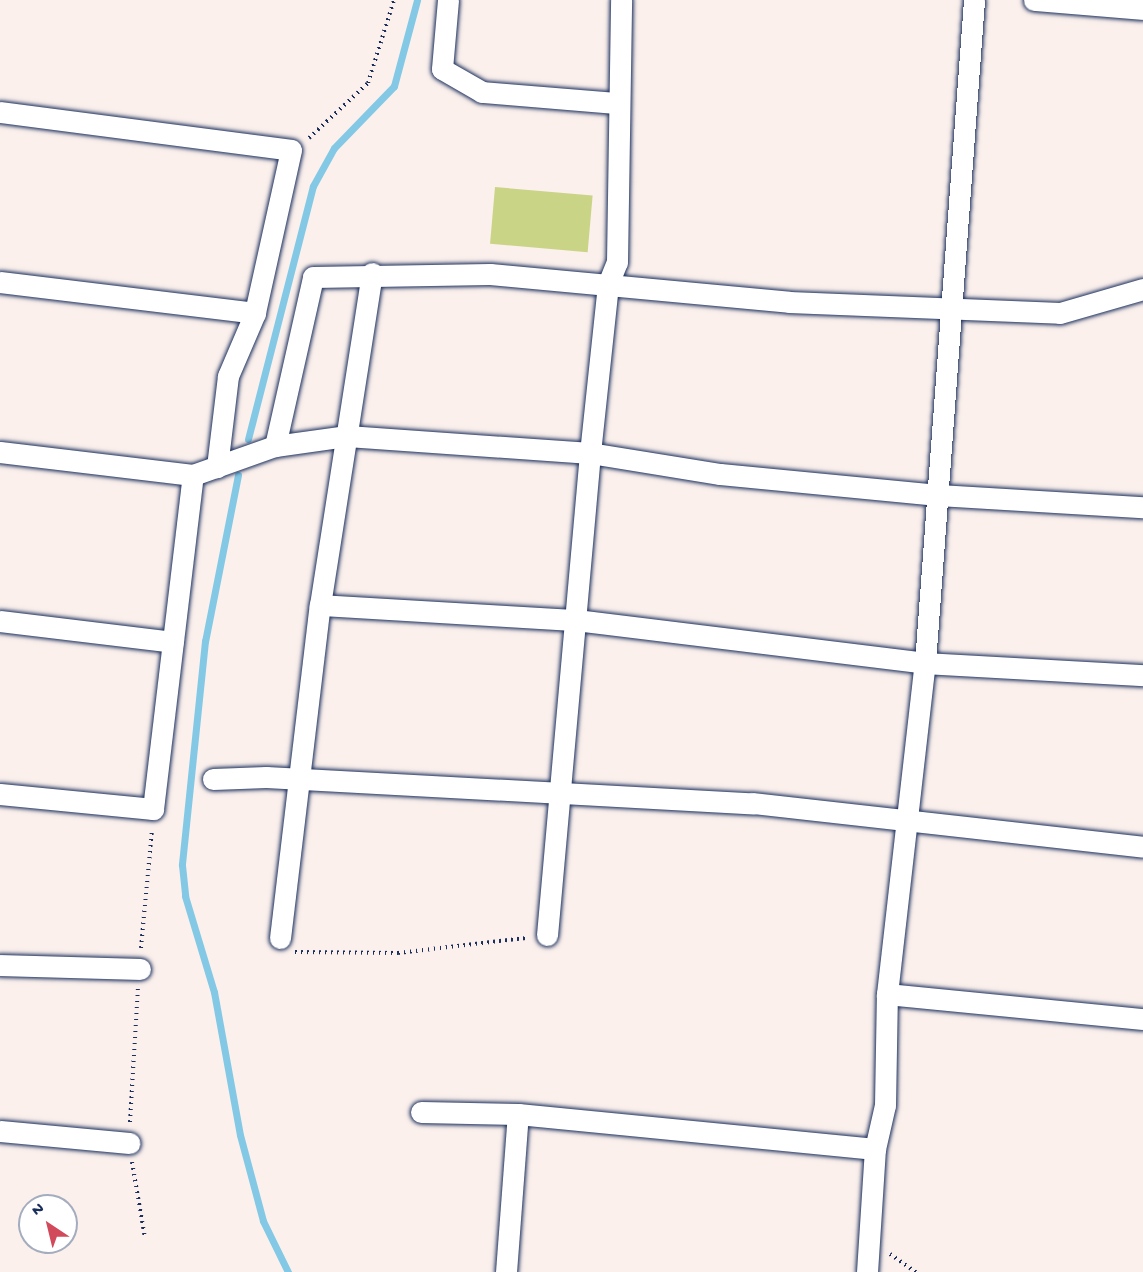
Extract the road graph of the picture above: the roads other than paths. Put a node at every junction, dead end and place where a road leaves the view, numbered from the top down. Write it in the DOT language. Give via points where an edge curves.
graph roads {
  1 [pos="448,0"];
  2 [pos="621,0"];
  3 [pos="974,0"];
  4 [pos="1034,0"];
  5 [pos="1143,9"];
  6 [pos="615,103"];
  7 [pos="0,112"];
  8 [pos="372,273"];
  9 [pos="0,282"];
  10 [pos="608,284"];
  11 [pos="1143,289"];
  12 [pos="951,310"];
  13 [pos="255,313"];
  14 [pos="347,436"];
  15 [pos="275,446"];
  16 [pos="0,452"];
  17 [pos="590,453"];
  18 [pos="217,467"];
  19 [pos="193,475"];
  20 [pos="938,495"];
  21 [pos="1143,507"];
  22 [pos="320,605"];
  23 [pos="576,620"];
  24 [pos="0,621"];
  25 [pos="173,642"];
  26 [pos="925,663"];
  27 [pos="1143,675"];
  28 [pos="213,779"];
  29 [pos="297,779"];
  30 [pos="0,794"];
  31 [pos="564,795"];
  32 [pos="907,817"];
  33 [pos="1143,847"];
  34 [pos="547,935"];
  35 [pos="280,938"];
  36 [pos="0,965"];
  37 [pos="140,969"];
  38 [pos="887,994"];
  39 [pos="1143,1019"];
  40 [pos="421,1112"];
  41 [pos="518,1114"];
  42 [pos="0,1131"];
  43 [pos="129,1143"];
  44 [pos="875,1149"];
  45 [pos="506,1272"];
  46 [pos="867,1272"];
  1 -- 6 [label="street" via="442,69 482,92"];
  2 -- 6 [label="street"];
  3 -- 12 [label="street"];
  4 -- 5 [label="street"];
  6 -- 10 [label="street" via="617,262"];
  7 -- 13 [label="street" via="291,150"];
  8 -- 10 [label="street" via="490,274"];
  8 -- 14 [label="street"];
  8 -- 15 [label="street" via="313,277"];
  9 -- 13 [label="street"];
  10 -- 12 [label="street" via="789,302"];
  10 -- 17 [label="street"];
  11 -- 12 [label="street" via="1060,313"];
  12 -- 20 [label="street"];
  13 -- 18 [label="street" via="228,376"];
  14 -- 15 [label="street"];
  14 -- 17 [label="street"];
  14 -- 22 [label="street"];
  15 -- 18 [label="street"];
  16 -- 19 [label="street"];
  17 -- 20 [label="street" via="720,474"];
  17 -- 23 [label="street"];
  18 -- 19 [label="street"];
  19 -- 25 [label="street"];
  20 -- 21 [label="street"];
  20 -- 26 [label="street"];
  22 -- 23 [label="street"];
  22 -- 29 [label="street"];
  23 -- 26 [label="street"];
  23 -- 31 [label="street"];
  24 -- 25 [label="street"];
  25 -- 30 [label="street" via="153,809"];
  26 -- 27 [label="street"];
  26 -- 32 [label="street"];
  28 -- 29 [label="street"];
  29 -- 31 [label="street"];
  29 -- 35 [label="street"];
  31 -- 32 [label="street"];
  31 -- 34 [label="street"];
  32 -- 33 [label="street"];
  32 -- 38 [label="street"];
  36 -- 37 [label="street"];
  38 -- 39 [label="street"];
  38 -- 44 [label="street" via="885,1106"];
  40 -- 41 [label="street"];
  41 -- 44 [label="street"];
  41 -- 45 [label="street"];
  42 -- 43 [label="street"];
  44 -- 46 [label="street"];
}
